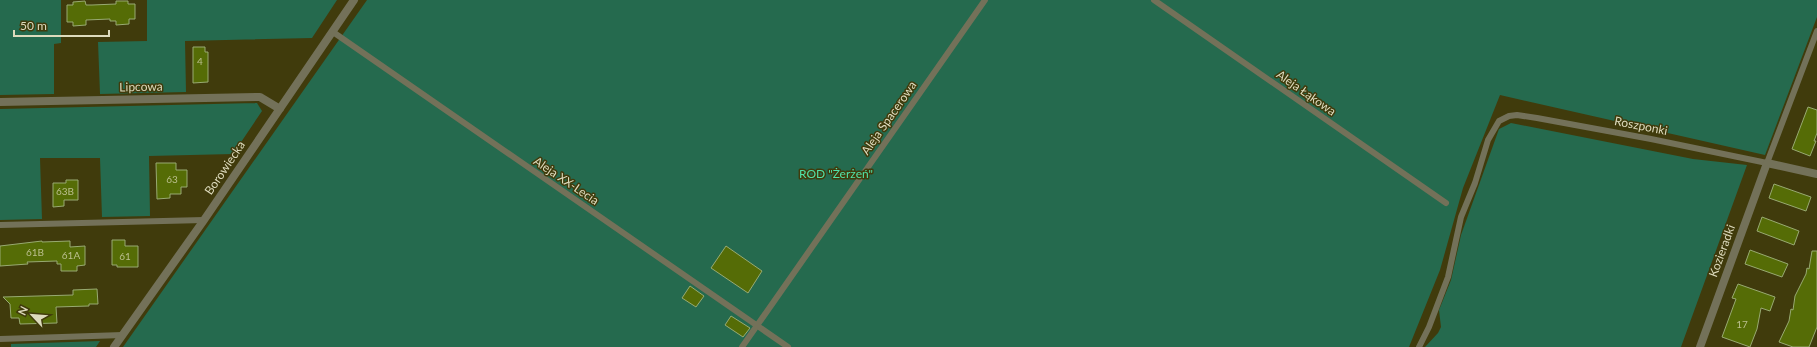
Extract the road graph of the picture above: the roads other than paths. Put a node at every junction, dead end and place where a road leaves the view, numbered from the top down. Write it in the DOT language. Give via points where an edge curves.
graph roads {
  1 [pos="354,0"];
  2 [pos="985,0"];
  3 [pos="1154,0"];
  4 [pos="1817,31"];
  5 [pos="332,32"];
  6 [pos="0,102"];
  7 [pos="280,109"];
  8 [pos="1767,163"];
  9 [pos="1817,174"];
  10 [pos="1446,203"];
  11 [pos="204,220"];
  12 [pos="0,225"];
  13 [pos="757,326"];
  14 [pos="123,335"];
  15 [pos="0,339"];
  16 [pos="114,347"];
  17 [pos="742,347"];
  18 [pos="788,347"];
  19 [pos="1419,347"];
  20 [pos="1700,347"];
  1 -- 5 [label="street, Borowiecka"];
  2 -- 13 [label="lane, Aleja Spacerowa"];
  3 -- 10 [label="lane, Aleja Łąkowa"];
  4 -- 8 [label="lane"];
  5 -- 7 [label="street, Borowiecka"];
  5 -- 13 [label="lane, Aleja XX-Lecia"];
  6 -- 7 [label="street, Lipcowa" via="260,97"];
  7 -- 11 [label="street, Borowiecka"];
  8 -- 9 [label="street"];
  8 -- 19 [label="lane, Roszponki" via="1516,115 1498,121 1488,140 1461,217 1448,276"];
  8 -- 20 [label="street, Kozieradki"];
  11 -- 12 [label="lane"];
  11 -- 14 [label="street, Borowiecka"];
  13 -- 17 [label="lane, Aleja Spacerowa"];
  13 -- 18 [label="lane, Aleja XX-Lecia"];
  14 -- 15 [label="lane"];
  14 -- 16 [label="street, Borowiecka"];
}
